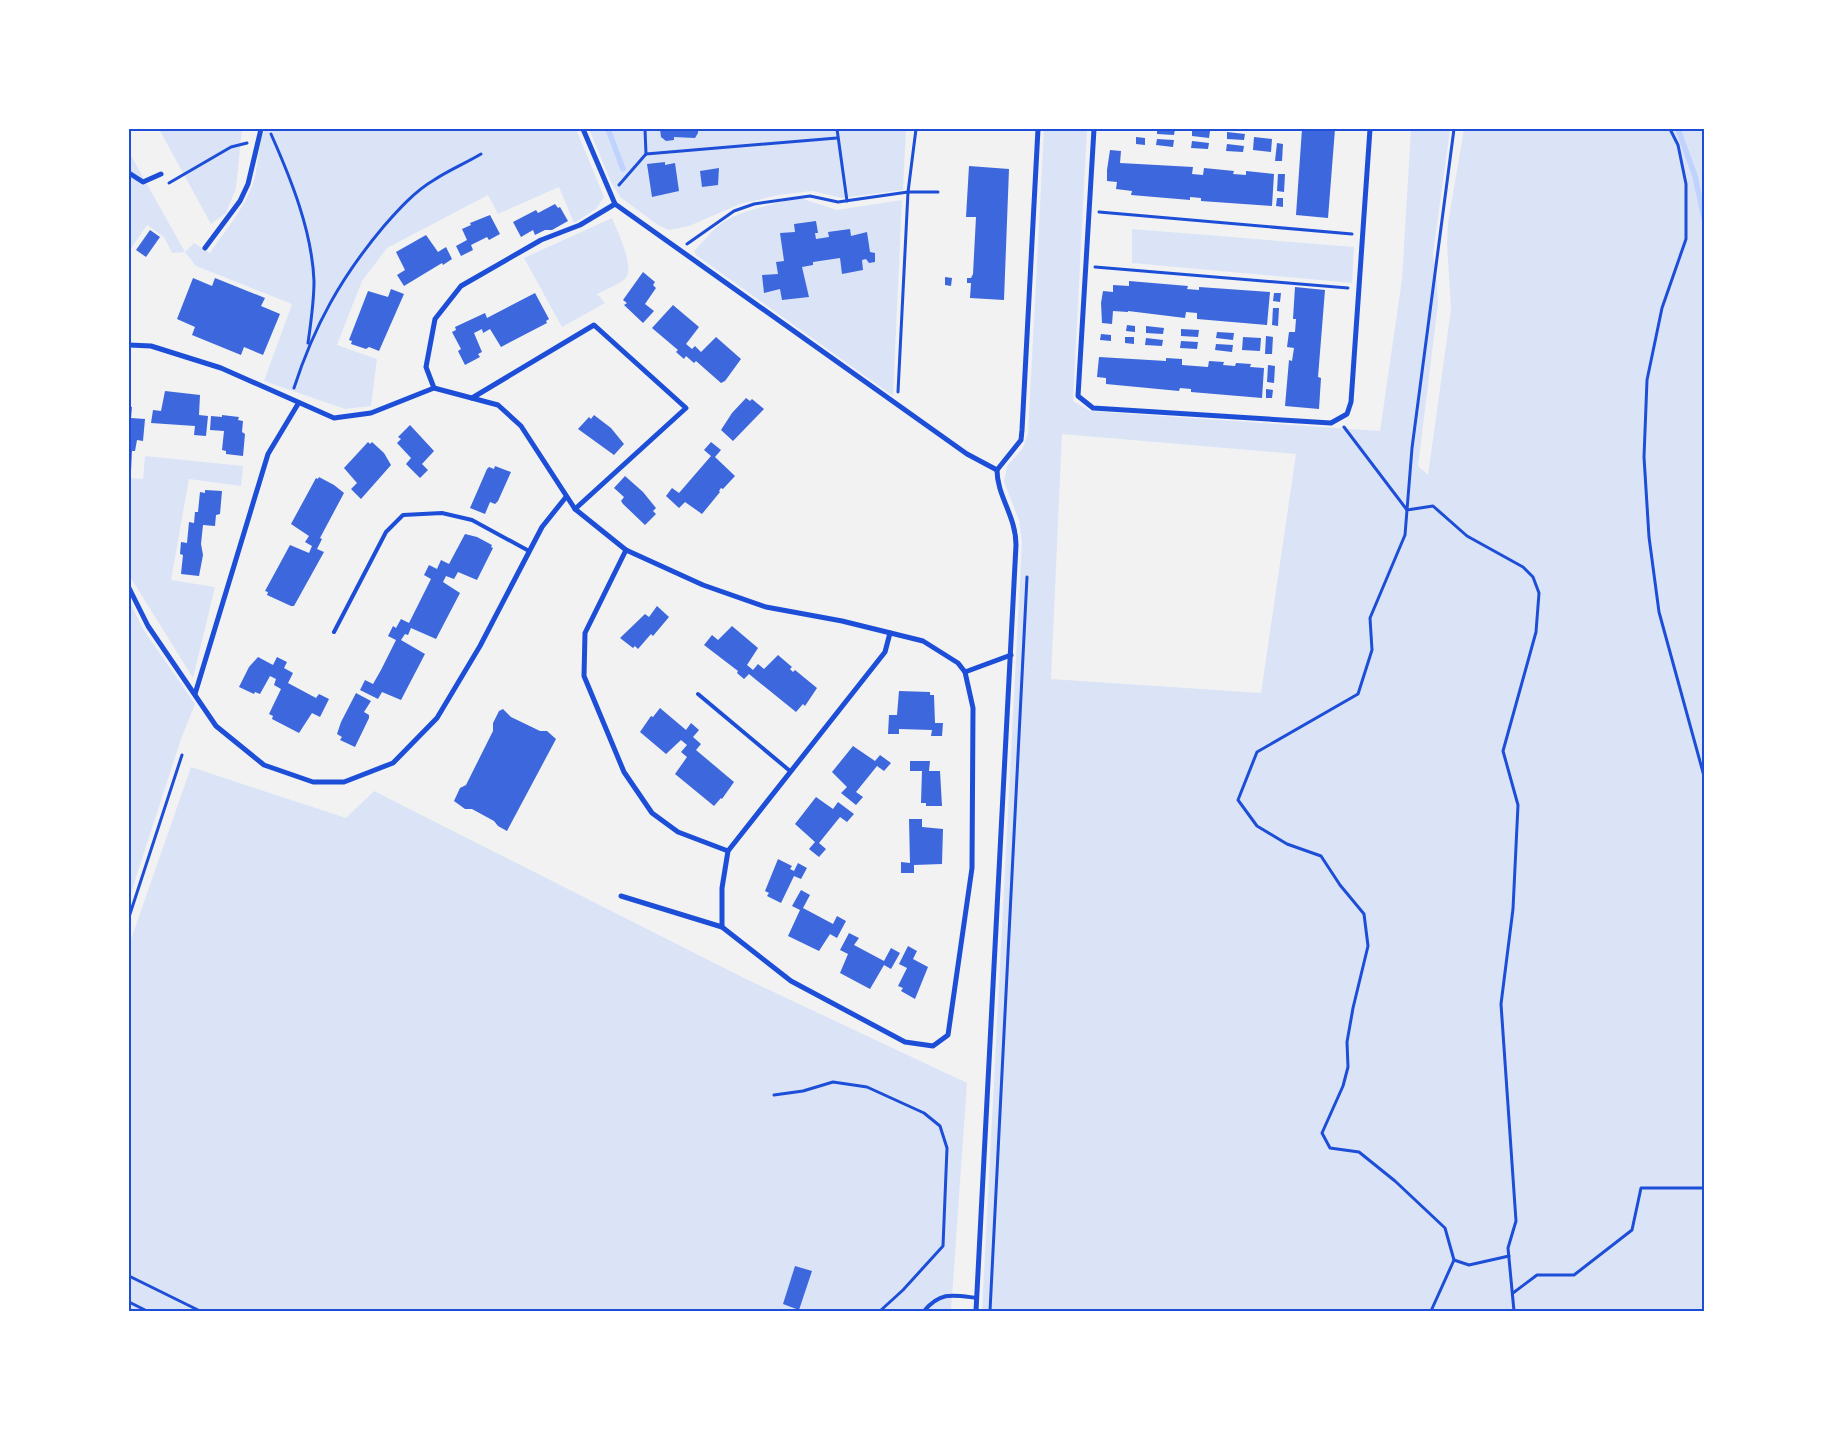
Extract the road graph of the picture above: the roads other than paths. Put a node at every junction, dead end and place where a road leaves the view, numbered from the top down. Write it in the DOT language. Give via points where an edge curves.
graph roads {
  1 [pos="260,129"];
  2 [pos="583,129"];
  3 [pos="1038,129"];
  4 [pos="1094,129"];
  5 [pos="1370,129"];
  6 [pos="129,174"];
  7 [pos="161,174"];
  8 [pos="615,204"];
  9 [pos="205,248"];
  10 [pos="129,345"];
  11 [pos="434,388"];
  12 [pos="472,398"];
  13 [pos="298,404"];
  14 [pos="997,470"];
  15 [pos="566,497"];
  16 [pos="574,510"];
  17 [pos="626,550"];
  18 [pos="529,551"];
  19 [pos="129,588"];
  20 [pos="334,632"];
  21 [pos="890,633"];
  22 [pos="1011,655"];
  23 [pos="965,672"];
  24 [pos="195,694"];
  25 [pos="698,694"];
  26 [pos="790,771"];
  27 [pos="728,852"];
  28 [pos="622,896"];
  29 [pos="722,927"];
  30 [pos="977,1298"];
  31 [pos="924,1311"];
  32 [pos="976,1311"];
  1 -- 9 [label="street" via="248,184 240,201"];
  2 -- 8 [label="street"];
  3 -- 14 [label="street" via="1021,440"];
  4 -- 5 [label="street" via="1078,396 1093,408 1331,423 1347,414 1351,402"];
  6 -- 7 [label="street" via="143,182"];
  8 -- 11 [label="street" via="580,225 541,240 461,286 435,320 426,367"];
  8 -- 14 [label="street" via="967,454"];
  10 -- 13 [label="street" via="151,346 221,368"];
  11 -- 12 [label="street"];
  11 -- 13 [label="street" via="371,413 334,418"];
  12 -- 15 [label="street" via="498,405 521,426"];
  12 -- 16 [label="street" via="594,324 686,408"];
  13 -- 24 [label="street" via="268,454"];
  14 -- 22 [label="street" via="1016,533"];
  15 -- 16 [label="street"];
  15 -- 18 [label="street" via="542,527"];
  16 -- 17 [label="street"];
  17 -- 21 [label="street" via="703,585 766,607 842,620"];
  17 -- 27 [label="street" via="585,632 584,676 624,772 652,812 678,832"];
  18 -- 20 [label="lane" via="472,520 442,512 404,515 386,532"];
  18 -- 24 [label="street" via="438,718 393,763 344,782 313,782 264,765 216,726"];
  19 -- 24 [label="street" via="148,626"];
  21 -- 23 [label="street" via="923,641 958,663"];
  21 -- 26 [label="street" via="885,652"];
  22 -- 23 [label="street"];
  22 -- 30 [label="street"];
  23 -- 29 [label="street" via="973,708 972,868 948,1035 932,1046 905,1042 791,981"];
  25 -- 26 [label="lane"];
  26 -- 27 [label="street"];
  27 -- 29 [label="street" via="722,888"];
  28 -- 29 [label="street"];
  30 -- 31 [label="lane" via="955,1295 934,1299"];
  30 -- 32 [label="street"];
}
